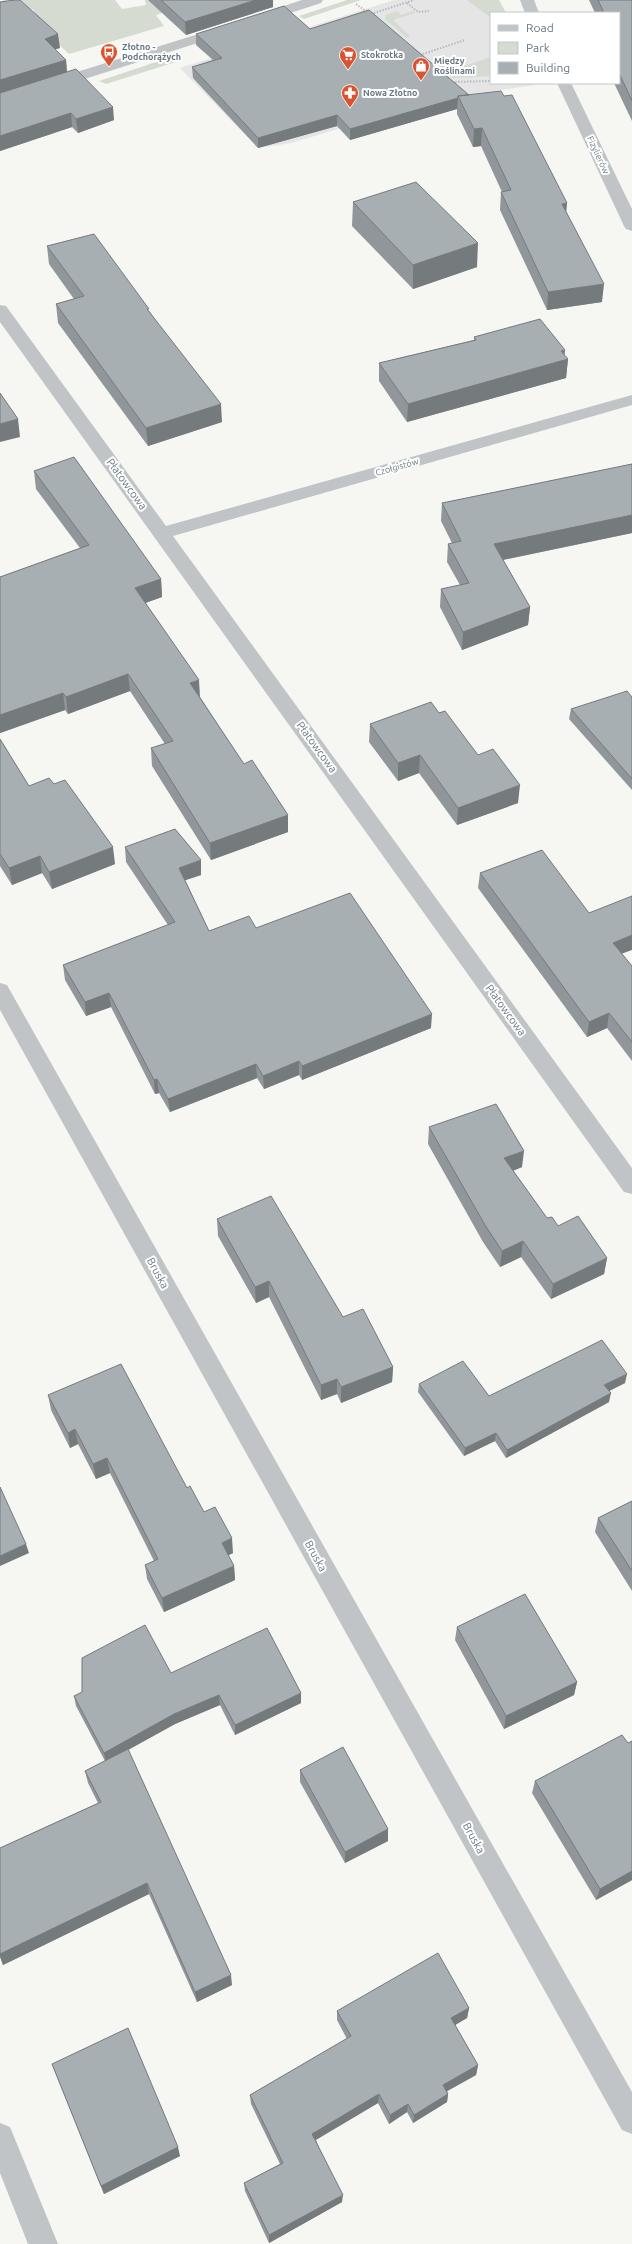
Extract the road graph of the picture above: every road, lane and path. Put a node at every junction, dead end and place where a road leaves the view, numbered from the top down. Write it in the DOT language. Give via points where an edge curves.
graph roads {
  1 [pos="526,0"];
  2 [pos="310,1"];
  3 [pos="406,2"];
  4 [pos="356,4"];
  5 [pos="429,10"];
  6 [pos="532,12"];
  7 [pos="375,19"];
  8 [pos="465,40"];
  9 [pos="424,60"];
  10 [pos="446,78"];
  11 [pos="490,80"];
  12 [pos="564,84"];
  13 [pos="0,102"];
  14 [pos="632,226"];
  15 [pos="0,310"];
  16 [pos="632,400"];
  17 [pos="163,533"];
  18 [pos="0,991"];
  19 [pos="632,1185"];
  20 [pos="632,2120"];
  21 [pos="0,2137"];
  22 [pos="43,2244"];
  1 -- 6 [label="street"];
  2 -- 13 [label="street"];
  3 -- 5 [label="path" via="418,12"];
  4 -- 7 [label="path"];
  8 -- 9 [label="path" via="419,55"];
  10 -- 11 [label="path" via="452,82"];
  12 -- 14 [label="street, Fizylierów"];
  15 -- 17 [label="street, Płatowcowa"];
  16 -- 17 [label="street, Czołgistów"];
  17 -- 19 [label="street, Płatowcowa"];
  18 -- 20 [label="street, Bruska"];
  21 -- 22 [label="street"];
}
